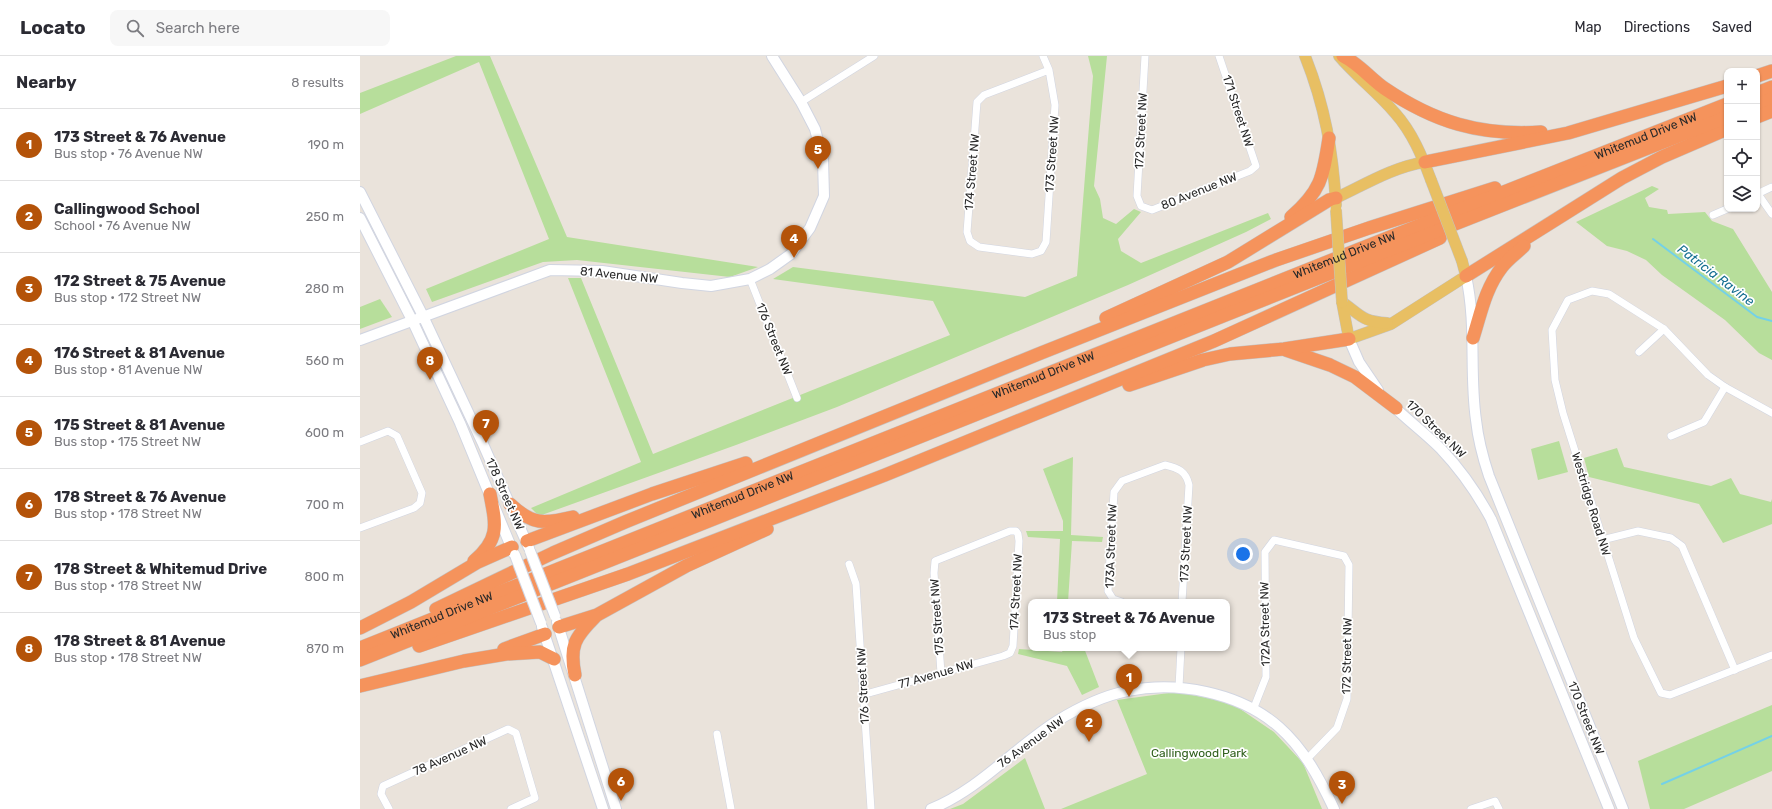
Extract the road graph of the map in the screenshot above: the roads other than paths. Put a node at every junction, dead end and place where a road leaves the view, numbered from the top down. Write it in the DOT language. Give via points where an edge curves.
graph roads {
  1 [pos="772,56"];
  2 [pos="874,56"];
  3 [pos="1043,56"];
  4 [pos="1145,56"];
  5 [pos="1219,56"];
  6 [pos="1305,56"];
  7 [pos="1338,56"];
  8 [pos="1343,56"];
  9 [pos="1049,70"];
  10 [pos="1772,71"];
  11 [pos="1760,75"];
  12 [pos="1724,87"];
  13 [pos="1772,87"];
  14 [pos="1760,92"];
  15 [pos="1772,99"];
  16 [pos="801,102"];
  17 [pos="1760,104"];
  18 [pos="1724,105"];
  19 [pos="1772,111"];
  20 [pos="1760,116"];
  21 [pos="1724,118"];
  22 [pos="1619,119"];
  23 [pos="1724,130"];
  24 [pos="1329,138"];
  25 [pos="1424,162"];
  26 [pos="1256,166"];
  27 [pos="1535,180"];
  28 [pos="1772,187"];
  29 [pos="360,192"];
  30 [pos="1760,193"];
  31 [pos="1760,197"];
  32 [pos="1517,199"];
  33 [pos="1336,204"];
  34 [pos="1141,206"];
  35 [pos="1724,210"];
  36 [pos="1772,214"];
  37 [pos="1713,215"];
  38 [pos="360,218"];
  39 [pos="1540,229"];
  40 [pos="1267,238"];
  41 [pos="970,241"];
  42 [pos="1466,276"];
  43 [pos="750,279"];
  44 [pos="1342,302"];
  45 [pos="423,316"];
  46 [pos="412,320"];
  47 [pos="1391,324"];
  48 [pos="1664,329"];
  49 [pos="1474,338"];
  50 [pos="1349,339"];
  51 [pos="360,340"];
  52 [pos="1284,350"];
  53 [pos="1639,352"];
  54 [pos="1041,353"];
  55 [pos="1725,387"];
  56 [pos="797,398"];
  57 [pos="1396,408"];
  58 [pos="1042,412"];
  59 [pos="1772,412"];
  60 [pos="886,416"];
  61 [pos="1671,436"];
  62 [pos="360,442"];
  63 [pos="885,475"];
  64 [pos="1114,492"];
  65 [pos="490,494"];
  66 [pos="510,504"];
  67 [pos="618,507"];
  68 [pos="360,528"];
  69 [pos="1602,540"];
  70 [pos="528,546"];
  71 [pos="513,551"];
  72 [pos="1344,556"];
  73 [pos="935,561"];
  74 [pos="849,564"];
  75 [pos="458,574"];
  76 [pos="1114,599"];
  77 [pos="1182,599"];
  78 [pos="597,615"];
  79 [pos="557,622"];
  80 [pos="360,628"];
  81 [pos="543,628"];
  82 [pos="382,639"];
  83 [pos="360,648"];
  84 [pos="1181,651"];
  85 [pos="1010,653"];
  86 [pos="1772,655"];
  87 [pos="554,659"];
  88 [pos="360,660"];
  89 [pos="464,661"];
  90 [pos="360,664"];
  91 [pos="1735,670"];
  92 [pos="941,673"];
  93 [pos="575,675"];
  94 [pos="360,686"];
  95 [pos="1180,687"];
  96 [pos="862,695"];
  97 [pos="1253,710"];
  98 [pos="717,734"];
  99 [pos="1308,758"];
  100 [pos="389,809"];
  101 [pos="511,809"];
  102 [pos="603,809"];
  103 [pos="616,809"];
  104 [pos="731,809"];
  105 [pos="871,809"];
  106 [pos="931,809"];
  107 [pos="1334,809"];
  108 [pos="1471,809"];
  109 [pos="1499,809"];
  110 [pos="1609,809"];
  111 [pos="1622,809"];
  1 -- 16 [label="main road"];
  2 -- 16 [label="street"];
  3 -- 9 [label="street, 173 Street NW"];
  4 -- 34 [label="street, 172 Street NW" via="1137,196"];
  5 -- 26 [label="street, 171 Street NW"];
  6 -- 24 [label="main road, 170 Street NW" via="1325,114"];
  7 -- 25 [label="main road, 170 Street NW" via="1395,113 1408,130"];
  8 -- 22 [label="highway" via="1409,104 1451,124 1506,134 1541,132"];
  9 -- 41 [label="street, 174 Street NW" via="984,95 977,102 966,232"];
  9 -- 41 [label="street, 173 Street NW" via="1055,105 1046,242 1041,251 1032,254 979,247"];
  10 -- 11 [label="highway"];
  12 -- 22 [label="highway"];
  13 -- 14 [label="highway"];
  15 -- 17 [label="highway"];
  16 -- 43 [label="main road, 81 Avenue NW" via="816,129 823,160 824,196 810,228 791,254"];
  18 -- 27 [label="highway, Whitemud Drive NW"];
  19 -- 20 [label="highway"];
  21 -- 32 [label="highway, Whitemud Drive NW"];
  22 -- 25 [label="highway" via="1560,135"];
  23 -- 39 [label="highway" via="1642,167"];
  24 -- 33 [label="main road, 170 Street NW"];
  24 -- 40 [label="highway" via="1324,172 1316,190 1297,213"];
  25 -- 33 [label="main road" via="1392,172"];
  25 -- 42 [label="main road, 170 Street NW, bridge"];
  26 -- 34 [label="street, 80 Avenue NW" via="1250,171 1152,210"];
  27 -- 54 [label="highway" via="1486,190 1290,255"];
  27 -- 82 [label="highway, Whitemud Drive NW"];
  28 -- 30 [label="street"];
  29 -- 45 [label="main road, 178 Street NW"];
  31 -- 36 [label="street"];
  32 -- 58 [label="highway" via="1475,222 1288,308"];
  32 -- 88 [label="highway, Whitemud Drive NW"];
  33 -- 40 [label="highway" via="1329,200"];
  33 -- 44 [label="main road, 170 Street NW, bridge"];
  35 -- 37 [label="street"];
  38 -- 46 [label="main road, 178 Street NW"];
  39 -- 42 [label="highway"];
  39 -- 49 [label="highway" via="1502,266 1492,282 1484,299"];
  40 -- 54 [label="highway" via="1228,262 1078,330"];
  42 -- 47 [label="main road"];
  42 -- 49 [label="main road, 170 Street NW"];
  43 -- 45 [label="main road, 81 Avenue NW" via="711,286 602,271 550,270"];
  43 -- 56 [label="street, 176 Street NW"];
  44 -- 47 [label="main road" via="1362,318 1371,322"];
  44 -- 50 [label="main road, 170 Street NW"];
  45 -- 46 [label="main road, 81 Avenue NW"];
  45 -- 66 [label="main road, 178 Street NW"];
  46 -- 51 [label="main road, 81 Avenue NW"];
  46 -- 65 [label="main road, 178 Street NW"];
  47 -- 50 [label="main road"];
  48 -- 53 [label="street"];
  48 -- 55 [label="street, Westridge Road NW" via="1708,374"];
  48 -- 69 [label="street, Westridge Road NW" via="1609,294 1592,291 1568,300 1552,330 1555,380"];
  49 -- 111 [label="main road, 170 Street NW" via="1476,419 1488,476"];
  50 -- 52 [label="highway"];
  50 -- 57 [label="main road, 170 Street NW" via="1369,379"];
  52 -- 57 [label="highway" via="1330,365 1355,377"];
  52 -- 58 [label="highway" via="1230,354 1203,360"];
  54 -- 60 [label="highway"];
  55 -- 59 [label="street, Westridge Road NW"];
  55 -- 61 [label="street" via="1704,422"];
  57 -- 110 [label="main road, 170 Street NW" via="1460,470 1491,519"];
  58 -- 63 [label="highway"];
  60 -- 67 [label="highway"];
  60 -- 82 [label="highway" via="560,550 399,626"];
  62 -- 68 [label="street" via="388,432 397,436 422,493 420,503 414,508"];
  63 -- 78 [label="highway" via="686,566"];
  63 -- 90 [label="highway" via="628,574"];
  64 -- 76 [label="street, 173A Street NW" via="1108,587 1109,594"];
  64 -- 77 [label="street, 173 Street NW" via="1122,481 1165,465 1182,471 1188,478"];
  65 -- 71 [label="main road, 178 Street NW"];
  65 -- 75 [label="highway" via="495,532 484,552"];
  66 -- 67 [label="highway" via="529,519 541,521 570,518"];
  66 -- 70 [label="main road, 178 Street NW"];
  67 -- 70 [label="highway"];
  69 -- 91 [label="street" via="1638,531 1671,538 1682,546"];
  69 -- 91 [label="street, Westridge Road NW" via="1634,638 1661,693 1670,696"];
  70 -- 71 [label="main road"];
  70 -- 79 [label="main road, 178 Street NW, bridge"];
  71 -- 75 [label="highway" via="478,562"];
  71 -- 81 [label="main road, 178 Street NW, bridge"];
  72 -- 97 [label="street, 172A Street NW" via="1274,540 1264,552 1266,677"];
  72 -- 99 [label="street, 172 Street NW" via="1349,565 1347,699 1337,728"];
  73 -- 85 [label="street, 174 Street NW" via="1010,531 1018,534 1013,646"];
  73 -- 92 [label="street, 175 Street NW"];
  74 -- 96 [label="street, 176 Street NW" via="856,584"];
  75 -- 80 [label="highway"];
  78 -- 79 [label="highway"];
  78 -- 93 [label="highway" via="581,630 574,645 572,657"];
  79 -- 81 [label="main road"];
  79 -- 93 [label="main road, 178 Street NW"];
  81 -- 87 [label="main road, 178 Street NW"];
  81 -- 89 [label="highway" via="503,649"];
  82 -- 83 [label="highway, Whitemud Drive NW"];
  84 -- 95 [label="street"];
  85 -- 92 [label="street, 77 Avenue NW"];
  86 -- 91 [label="street, Westridge Road NW"];
  87 -- 89 [label="highway" via="544,653 524,652"];
  87 -- 102 [label="main road, 178 Street NW"];
  89 -- 94 [label="highway"];
  92 -- 96 [label="street, 77 Avenue NW"];
  93 -- 103 [label="main road, 178 Street NW"];
  95 -- 97 [label="main road, 76 Avenue NW" via="1222,695"];
  95 -- 106 [label="main road, 76 Avenue NW" via="1127,691 1091,702 1057,721 965,792"];
  96 -- 105 [label="street, 176 Street NW"];
  97 -- 99 [label="main road, 76 Avenue NW" via="1279,726"];
  98 -- 104 [label="street"];
  99 -- 107 [label="main road"];
  100 -- 101 [label="street, 78 Avenue NW" via="381,794 383,786 508,729 516,733 535,798"];
  108 -- 109 [label="street" via="1495,801"];
}
